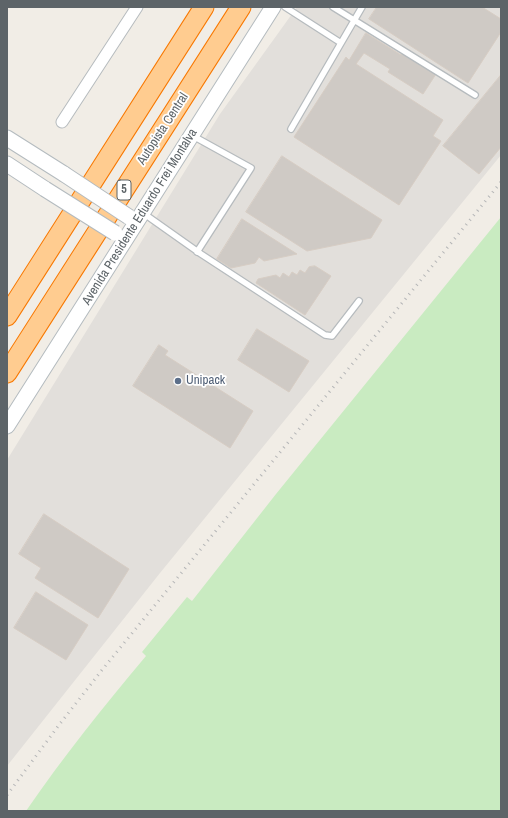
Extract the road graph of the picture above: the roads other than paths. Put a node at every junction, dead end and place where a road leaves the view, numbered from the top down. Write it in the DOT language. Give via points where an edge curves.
graph roads {
  1 [pos="137,7"];
  2 [pos="204,7"];
  3 [pos="241,7"];
  4 [pos="273,7"];
  5 [pos="285,7"];
  6 [pos="334,7"];
  7 [pos="362,7"];
  8 [pos="354,20"];
  9 [pos="341,43"];
  10 [pos="475,95"];
  11 [pos="62,122"];
  12 [pos="291,129"];
  13 [pos="191,135"];
  14 [pos="7,138"];
  15 [pos="7,164"];
  16 [pos="136,217"];
  17 [pos="120,236"];
  18 [pos="197,252"];
  19 [pos="359,301"];
  20 [pos="7,316"];
  21 [pos="7,373"];
  22 [pos="7,426"];
  1 -- 11 [label="street"];
  2 -- 20 [label="highway"];
  3 -- 21 [label="highway, Autopista Central / 5"];
  4 -- 13 [label="main road, Avenida Presidente Eduardo Frei Montalva"];
  5 -- 9 [label="lane"];
  6 -- 8 [label="lane"];
  7 -- 8 [label="lane"];
  8 -- 9 [label="lane"];
  8 -- 10 [label="lane"];
  9 -- 12 [label="lane"];
  13 -- 16 [label="main road, Avenida Presidente Eduardo Frei Montalva"];
  13 -- 18 [label="lane" via="250,168"];
  14 -- 16 [label="main road, bridge"];
  15 -- 17 [label="main road, bridge"];
  16 -- 17 [label="main road, Avenida Presidente Eduardo Frei Montalva"];
  16 -- 18 [label="lane"];
  17 -- 22 [label="main road, Avenida Presidente Eduardo Frei Montalva"];
  18 -- 19 [label="lane" via="325,335 332,336"];
}
